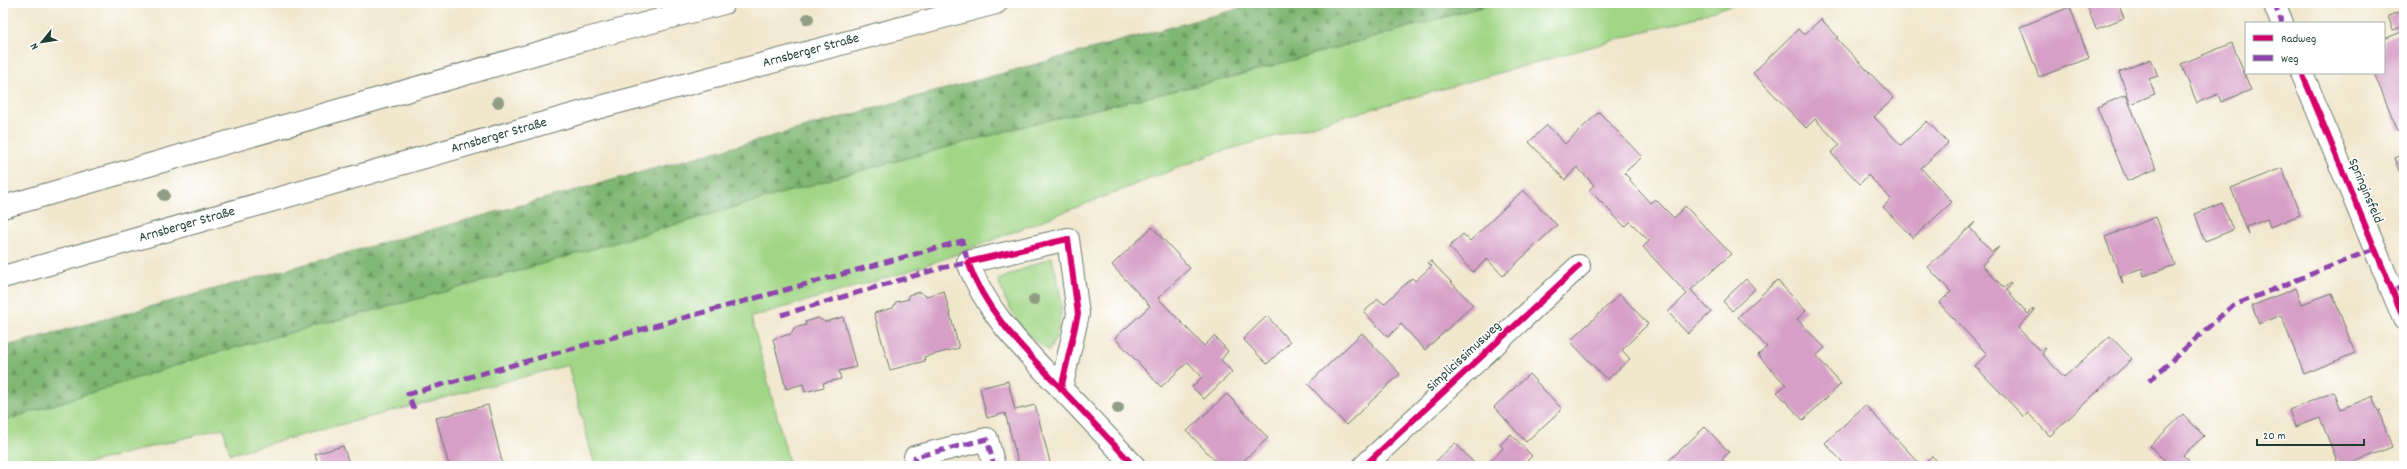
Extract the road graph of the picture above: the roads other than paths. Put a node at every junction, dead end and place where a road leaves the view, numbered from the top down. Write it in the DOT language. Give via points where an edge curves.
graph roads {
  1 [pos="724,3"];
  2 [pos="996,3"];
  3 [pos="2274,3"];
  4 [pos="2282,22"];
  5 [pos="2302,74"];
  6 [pos="3,207"];
  7 [pos="1579,266"];
  8 [pos="3,277"];
  9 [pos="2399,289"];
  10 [pos="2404,319"];
  11 [pos="1061,389"];
  12 [pos="917,466"];
  13 [pos="994,466"];
  14 [pos="1134,466"];
  15 [pos="1364,466"];
  1 -- 6 [label="main road" via="583,40"];
  2 -- 8 [label="main road, Arnsberger Straße" via="604,106"];
  3 -- 4 [label="main road"];
  5 -- 9 [label="main road, Springinsfeld"];
  7 -- 15 [label="main road, Simplicissimusweg"];
  9 -- 10 [label="main road, Springinsfeld"];
  11 -- 11 [label="main road" via="1078,314 1068,239 968,262 976,284 1005,329"];
  11 -- 14 [label="main road"];
  12 -- 13 [label="main road" via="915,457 987,439"];
}
